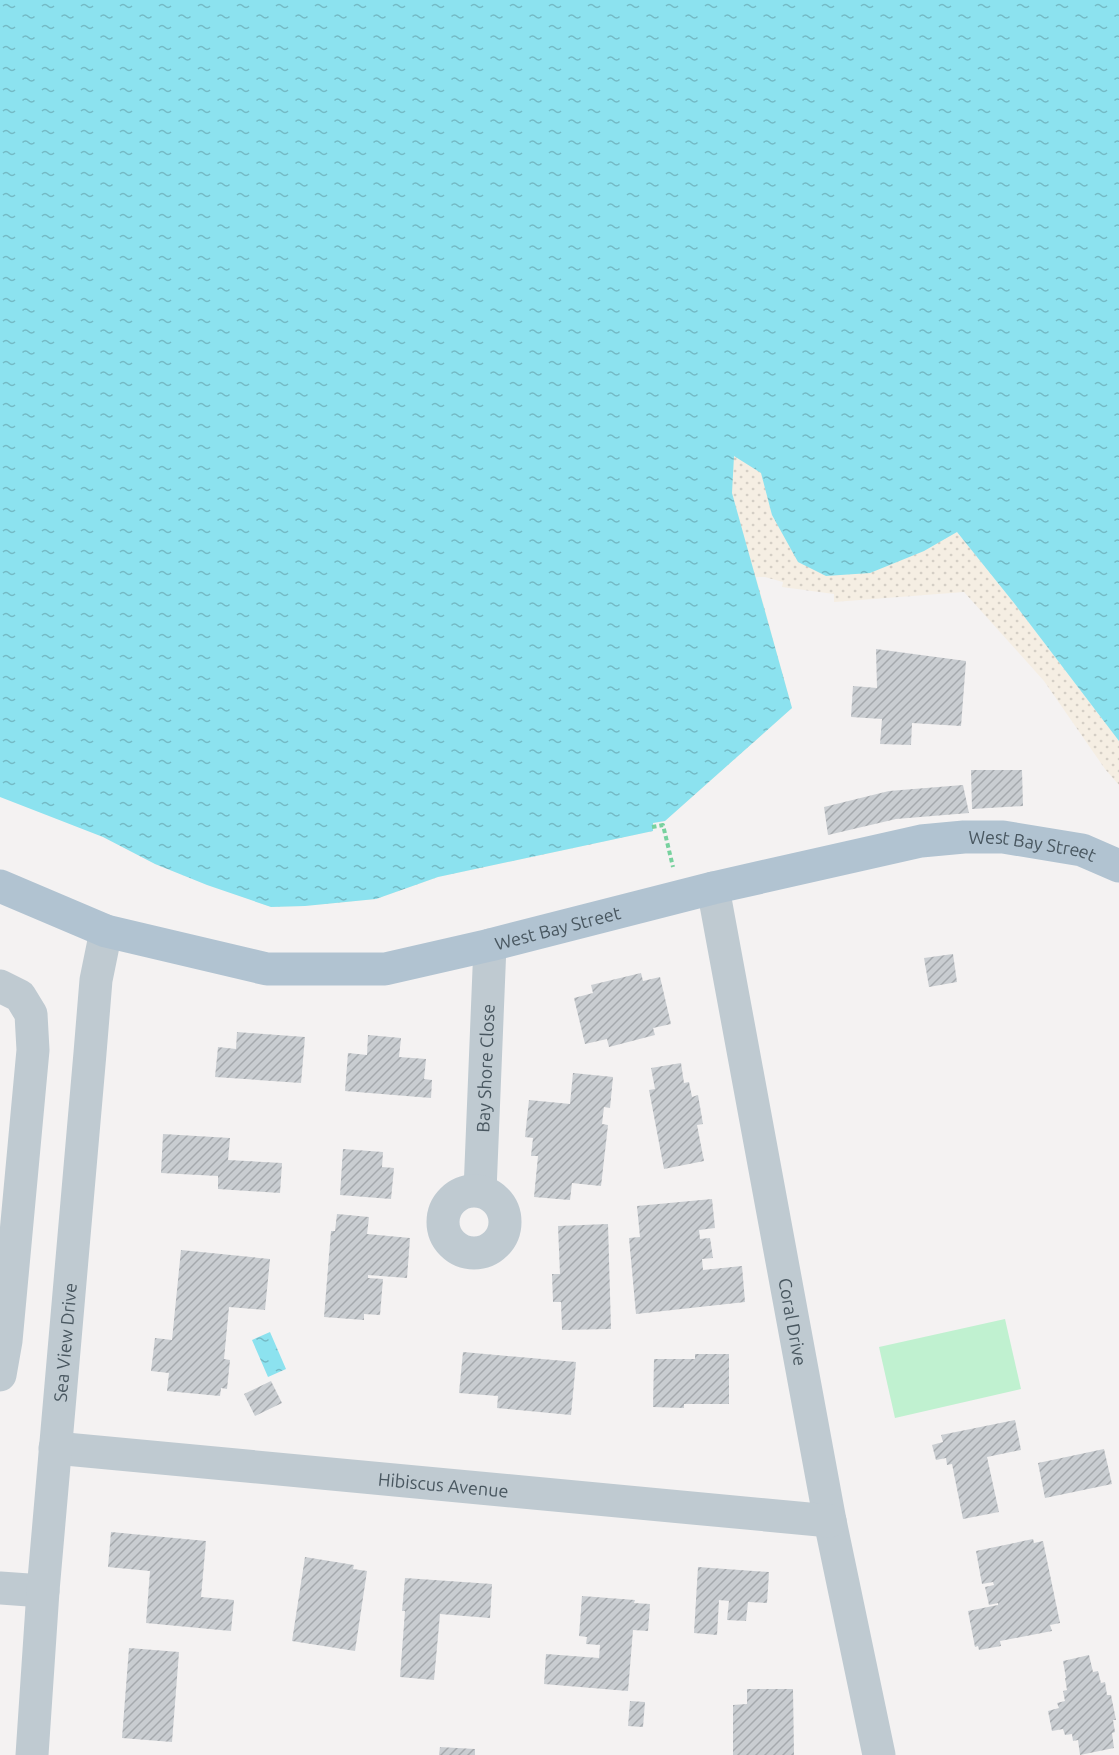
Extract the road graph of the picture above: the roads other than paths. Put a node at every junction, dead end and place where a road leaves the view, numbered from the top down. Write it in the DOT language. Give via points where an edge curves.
graph roads {
  1 [pos="1119,866"];
  2 [pos="0,886"];
  3 [pos="713,888"];
  4 [pos="106,931"];
  5 [pos="490,945"];
  6 [pos="0,986"];
  7 [pos="480,1191"];
  8 [pos="3,1340"];
  9 [pos="0,1375"];
  10 [pos="55,1448"];
  11 [pos="830,1521"];
  12 [pos="0,1588"];
  13 [pos="43,1591"];
  14 [pos="32,1755"];
  15 [pos="879,1755"];
  1 -- 3 [label="main road, West Bay Street" via="1082,850 1003,837 964,837 901,846"];
  2 -- 4 [label="main road, West Bay Street"];
  3 -- 5 [label="main road, West Bay Street"];
  3 -- 11 [label="street, Coral Drive"];
  4 -- 5 [label="main road, West Bay Street" via="267,969 385,969"];
  4 -- 10 [label="street, Sea View Drive" via="96,980"];
  5 -- 7 [label="street, Bay Shore Close"];
  6 -- 8 [label="street" via="20,996 31,1014 33,1050"];
  8 -- 9 [label="street"];
  10 -- 11 [label="street, Hibiscus Avenue"];
  10 -- 13 [label="street, Sea View Drive"];
  11 -- 15 [label="street, Coral Drive"];
  12 -- 13 [label="street"];
  13 -- 14 [label="street, Sea View Drive"];
}
